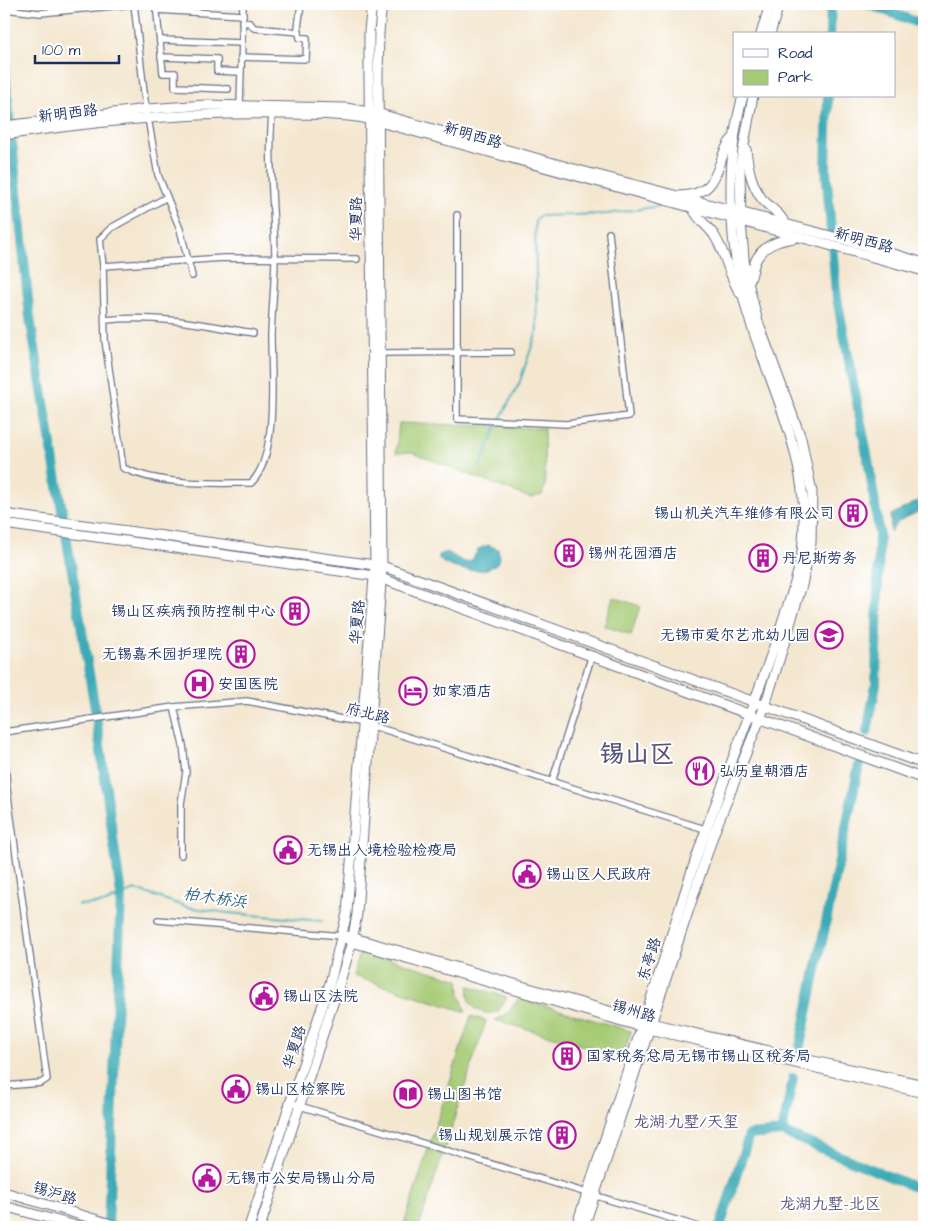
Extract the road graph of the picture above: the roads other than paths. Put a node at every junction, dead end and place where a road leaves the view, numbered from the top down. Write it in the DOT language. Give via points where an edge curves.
graph roads {
  1 [pos="134,4"];
  2 [pos="193,4"];
  3 [pos="243,4"];
  4 [pos="301,4"];
  5 [pos="329,4"];
  6 [pos="338,4"];
  7 [pos="372,4"];
  8 [pos="382,4"];
  9 [pos="770,4"];
  10 [pos="779,4"];
  11 [pos="156,7"];
  12 [pos="4,9"];
  13 [pos="193,12"];
  14 [pos="243,15"];
  15 [pos="242,22"];
  16 [pos="299,32"];
  17 [pos="762,32"];
  18 [pos="771,32"];
  19 [pos="160,40"];
  20 [pos="242,43"];
  21 [pos="161,57"];
  22 [pos="241,57"];
  23 [pos="240,72"];
  24 [pos="228,89"];
  25 [pos="743,98"];
  26 [pos="753,98"];
  27 [pos="240,106"];
  28 [pos="148,114"];
  29 [pos="272,114"];
  30 [pos="369,115"];
  31 [pos="380,118"];
  32 [pos="4,126"];
  33 [pos="25,128"];
  34 [pos="745,131"];
  35 [pos="4,135"];
  36 [pos="734,137"];
  37 [pos="674,196"];
  38 [pos="167,197"];
  39 [pos="692,207"];
  40 [pos="457,215"];
  41 [pos="737,217"];
  42 [pos="786,226"];
  43 [pos="610,233"];
  44 [pos="815,236"];
  45 [pos="800,237"];
  46 [pos="846,245"];
  47 [pos="275,257"];
  48 [pos="358,259"];
  49 [pos="188,260"];
  50 [pos="924,263"];
  51 [pos="103,266"];
  52 [pos="924,271"];
  53 [pos="192,276"];
  54 [pos="748,283"];
  55 [pos="743,296"];
  56 [pos="105,320"];
  57 [pos="253,333"];
  58 [pos="457,352"];
  59 [pos="511,352"];
  60 [pos="376,353"];
  61 [pos="4,514"];
  62 [pos="4,524"];
  63 [pos="379,566"];
  64 [pos="378,577"];
  65 [pos="591,658"];
  66 [pos="760,704"];
  67 [pos="174,707"];
  68 [pos="750,715"];
  69 [pos="760,718"];
  70 [pos="367,725"];
  71 [pos="4,732"];
  72 [pos="4,747"];
  73 [pos="924,764"];
  74 [pos="924,779"];
  75 [pos="552,782"];
  76 [pos="710,831"];
  77 [pos="181,854"];
  78 [pos="158,920"];
  79 [pos="342,936"];
  80 [pos="352,939"];
  81 [pos="646,1025"];
  82 [pos="924,1085"];
  83 [pos="4,1086"];
  84 [pos="924,1092"];
  85 [pos="290,1103"];
  86 [pos="299,1106"];
  87 [pos="4,1192"];
  88 [pos="591,1194"];
  89 [pos="4,1206"];
  90 [pos="80,1227"];
  91 [pos="121,1227"];
  92 [pos="249,1227"];
  93 [pos="260,1227"];
  94 [pos="576,1227"];
  95 [pos="584,1227"];
  96 [pos="699,1227"];
  1 -- 12 [label="street" via="40,13"];
  1 -- 28 [label="street"];
  2 -- 13 [label="street"];
  3 -- 14 [label="street"];
  4 -- 16 [label="street"];
  5 -- 6 [label="street"];
  7 -- 30 [label="street, 华夏路"];
  8 -- 31 [label="street, 华夏路" via="378,32"];
  9 -- 17 [label="street"];
  10 -- 18 [label="street"];
  11 -- 13 [label="street"];
  11 -- 19 [label="street"];
  13 -- 14 [label="street"];
  14 -- 15 [label="street"];
  15 -- 16 [label="street" via="250,23 254,28"];
  15 -- 20 [label="street"];
  16 -- 22 [label="street" via="300,38 306,38 306,59"];
  19 -- 20 [label="street"];
  19 -- 21 [label="street"];
  20 -- 22 [label="street"];
  21 -- 23 [label="street" via="217,59 217,71"];
  21 -- 24 [label="street" via="163,73 174,73 174,87"];
  22 -- 23 [label="street"];
  23 -- 27 [label="street"];
  25 -- 36 [label="street"];
  26 -- 34 [label="street"];
  27 -- 28 [label="street, 新明西路"];
  27 -- 30 [label="street, 新明西路" via="346,108"];
  28 -- 29 [label="street, 新明西路"];
  28 -- 33 [label="street, 新明西路"];
  28 -- 38 [label="street" via="158,174"];
  29 -- 30 [label="street, 新明西路"];
  29 -- 47 [label="street"];
  30 -- 31 [label="street, 新明西路"];
  30 -- 60 [label="street, 华夏路"];
  31 -- 37 [label="street, 新明西路"];
  31 -- 39 [label="street, 新明西路"];
  31 -- 60 [label="street, 华夏路"];
  32 -- 33 [label="street, 新明西路"];
  33 -- 35 [label="street, 新明西路"];
  34 -- 41 [label="street"];
  34 -- 42 [label="street" via="754,185 762,199 784,219"];
  36 -- 37 [label="street" via="728,142 717,175 705,188 686,196"];
  36 -- 41 [label="street"];
  37 -- 41 [label="street, 新明西路"];
  38 -- 49 [label="street" via="180,228"];
  38 -- 51 [label="street" via="111,228 100,239"];
  39 -- 41 [label="street, 新明西路"];
  39 -- 55 [label="street" via="696,217 715,236 732,280"];
  40 -- 58 [label="street"];
  41 -- 42 [label="street, 新明西路"];
  41 -- 45 [label="street, 新明西路"];
  41 -- 54 [label="street"];
  41 -- 55 [label="street" via="737,270"];
  42 -- 44 [label="street, 新明西路"];
  43 -- 58 [label="street" via="629,416 566,424 457,419"];
  44 -- 45 [label="street, 新明西路"];
  44 -- 46 [label="street, 新明西路"];
  45 -- 54 [label="street" via="780,240 766,247 757,259"];
  46 -- 50 [label="street, 新明西路"];
  46 -- 52 [label="street, 新明西路"];
  47 -- 48 [label="street"];
  47 -- 49 [label="street"];
  47 -- 56 [label="street" via="271,419 259,475 250,483 195,483 133,473 123,468"];
  49 -- 51 [label="street"];
  49 -- 53 [label="street"];
  51 -- 56 [label="street"];
  54 -- 66 [label="street" via="758,322 801,438 812,492 811,544 802,585"];
  55 -- 66 [label="street" via="751,327 794,440 804,493 804,543"];
  56 -- 57 [label="street" via="171,319"];
  58 -- 59 [label="street"];
  58 -- 60 [label="street"];
  60 -- 63 [label="street, 华夏路"];
  61 -- 63 [label="street"];
  62 -- 64 [label="street"];
  63 -- 64 [label="street, 华夏路"];
  63 -- 66 [label="street"];
  64 -- 65 [label="street"];
  64 -- 70 [label="street, 华夏路"];
  65 -- 68 [label="street"];
  65 -- 75 [label="street"];
  66 -- 68 [label="street, 东亭路"];
  66 -- 69 [label="street, 东亭路"];
  66 -- 73 [label="street"];
  67 -- 70 [label="street, 府北路" via="247,701"];
  67 -- 71 [label="street, 府北路"];
  67 -- 77 [label="street" via="186,772 181,804"];
  68 -- 69 [label="street"];
  68 -- 76 [label="street, 东亭路"];
  69 -- 74 [label="street"];
  69 -- 76 [label="street, 东亭路"];
  70 -- 75 [label="street, 府北路"];
  70 -- 79 [label="street, 华夏路"];
  70 -- 80 [label="street, 华夏路" via="357,914"];
  72 -- 83 [label="street" via="47,1079 41,1083"];
  75 -- 76 [label="street, 府北路"];
  76 -- 81 [label="street, 东亭路"];
  78 -- 79 [label="street, 锡州路"];
  79 -- 80 [label="street, 锡州路"];
  79 -- 85 [label="street, 华夏路" via="330,983"];
  80 -- 81 [label="street, 锡州路"];
  80 -- 86 [label="street, 华夏路"];
  81 -- 82 [label="street, 锡州路"];
  81 -- 84 [label="street, 锡州路"];
  81 -- 88 [label="street, 东亭路"];
  85 -- 86 [label="street"];
  85 -- 92 [label="street, 华夏路"];
  86 -- 88 [label="street"];
  86 -- 93 [label="street, 华夏路"];
  87 -- 91 [label="street, 锡沪路"];
  88 -- 94 [label="street, 东亭路"];
  88 -- 95 [label="street, 东亭路"];
  88 -- 96 [label="street"];
  89 -- 90 [label="street, 锡沪路"];
}
